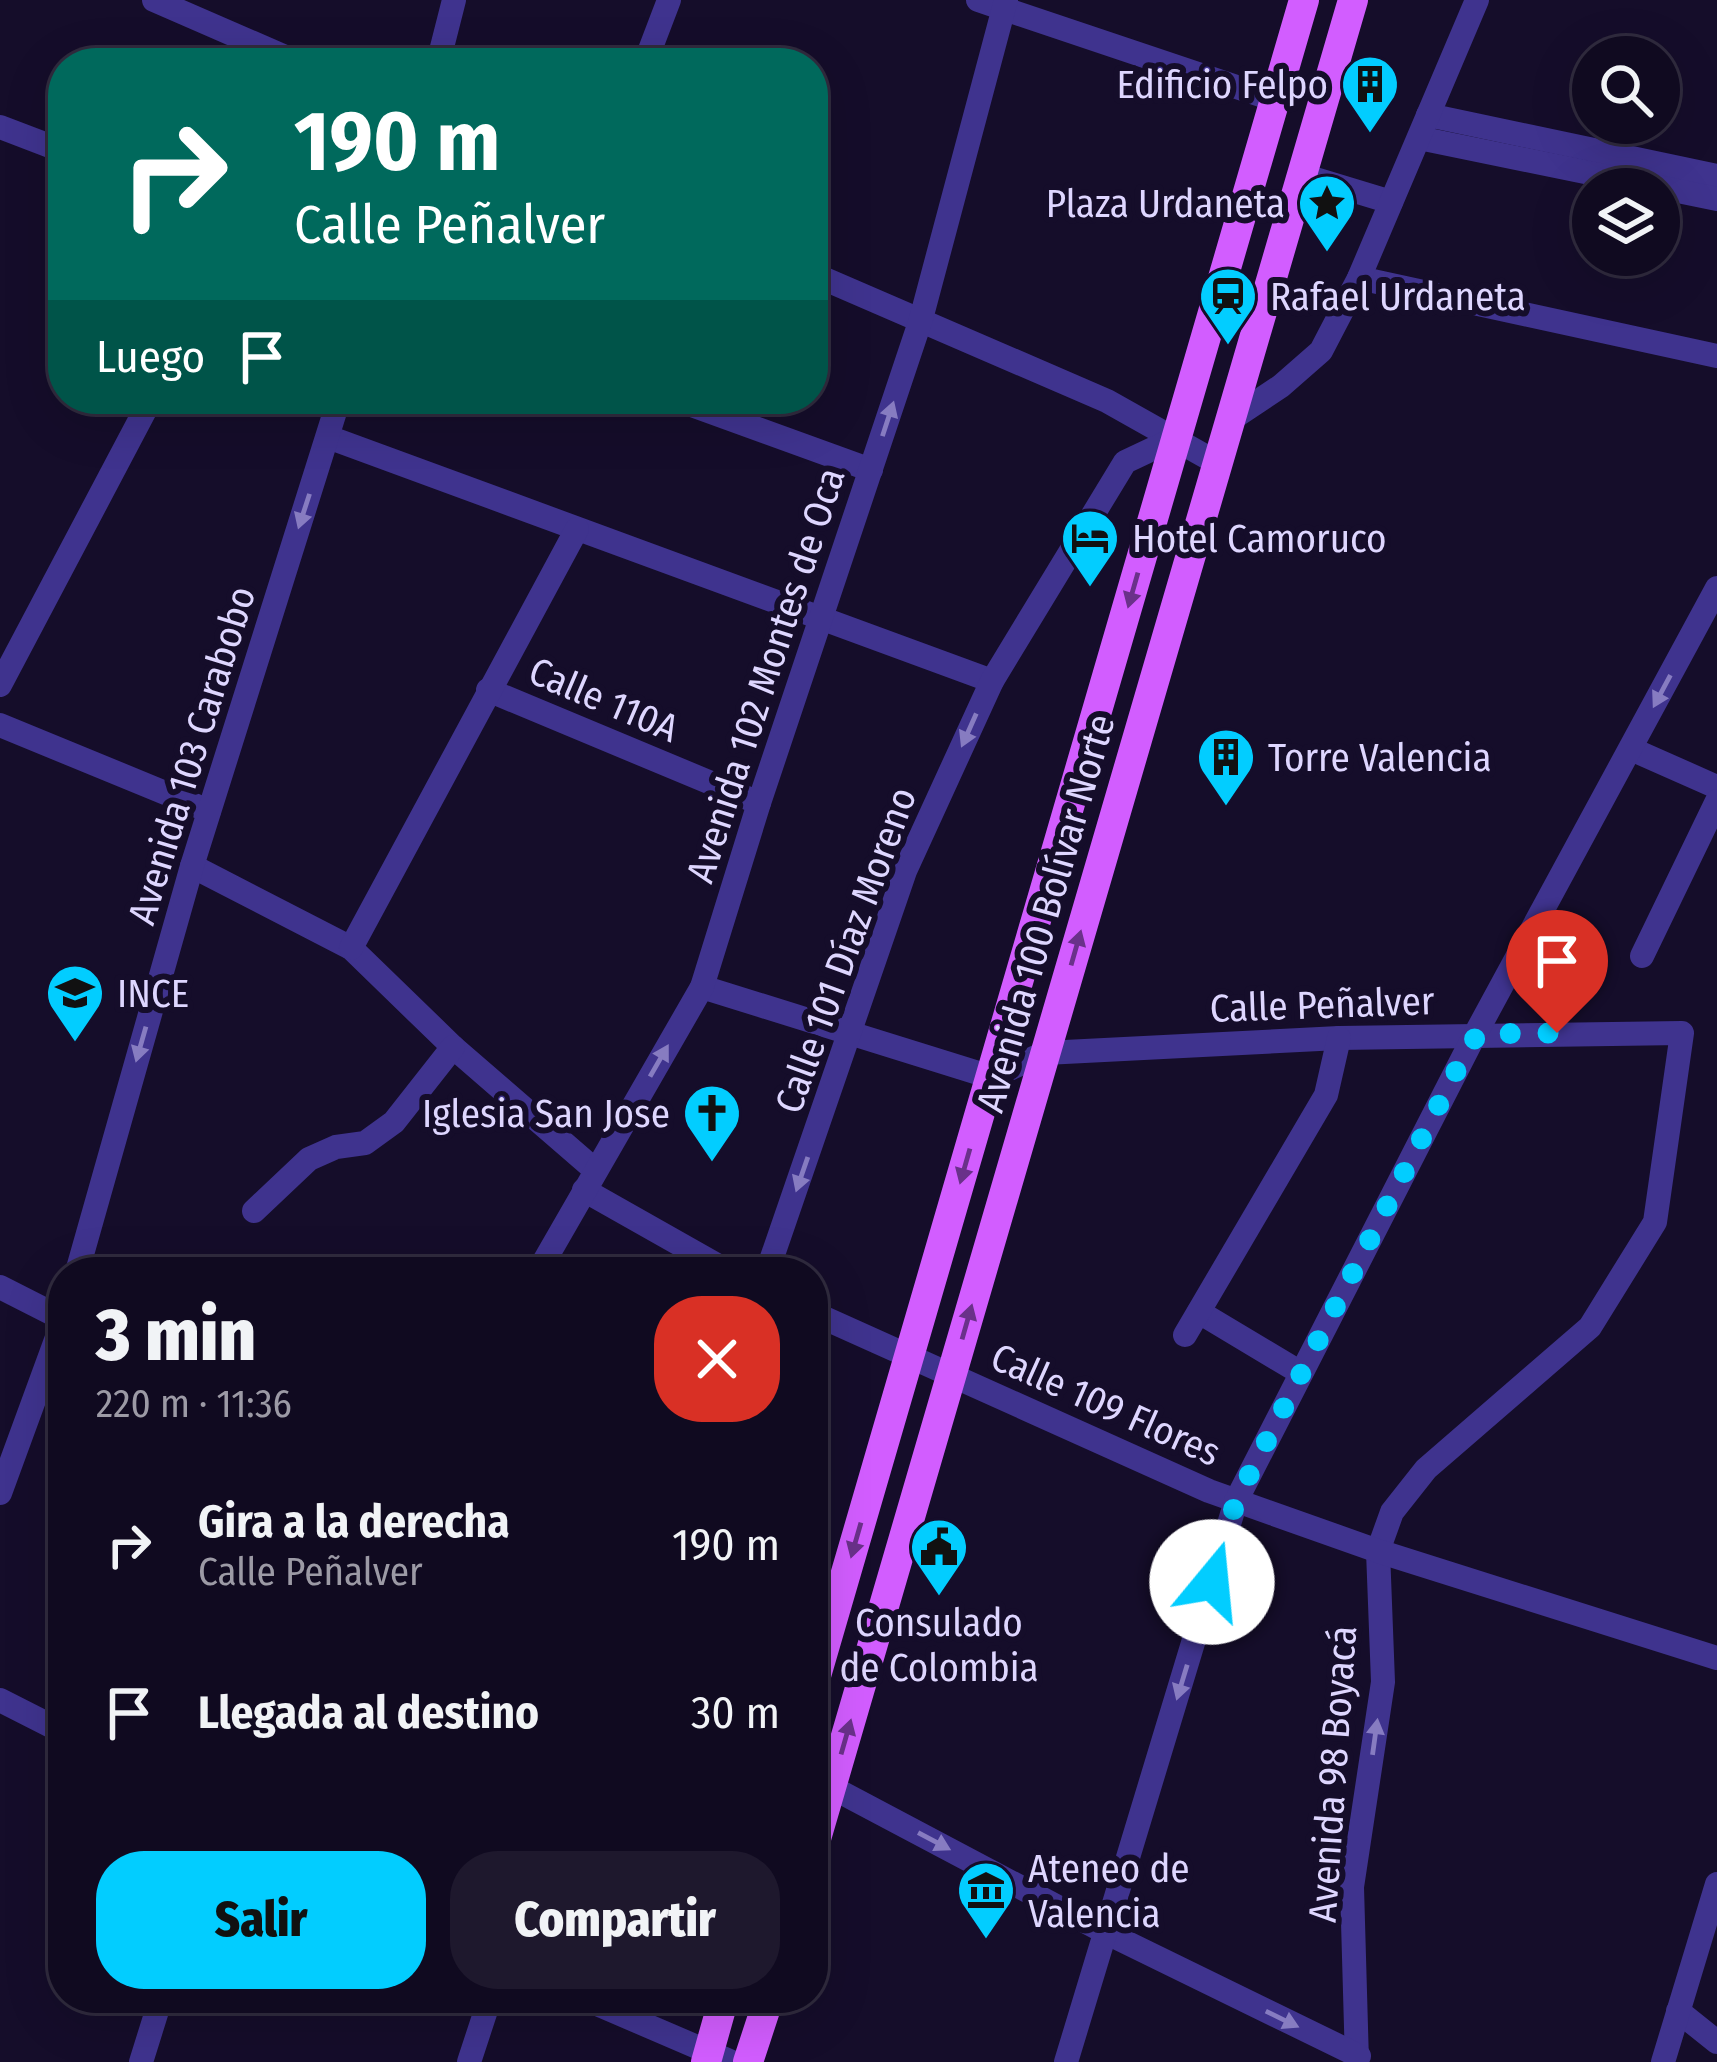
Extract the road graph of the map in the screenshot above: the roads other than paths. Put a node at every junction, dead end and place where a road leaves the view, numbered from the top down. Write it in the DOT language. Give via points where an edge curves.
graph roads {
  1 [pos="154,0"];
  2 [pos="454,0"];
  3 [pos="669,0"];
  4 [pos="978,0"];
  5 [pos="1304,0"];
  6 [pos="1354,0"];
  7 [pos="1477,0"];
  8 [pos="1006,5"];
  9 [pos="264,48"];
  10 [pos="442,48"];
  11 [pos="651,48"];
  12 [pos="1275,100"];
  13 [pos="0,127"];
  14 [pos="1423,127"];
  15 [pos="48,145"];
  16 [pos="1302,176"];
  17 [pos="1717,176"];
  18 [pos="1717,199"];
  19 [pos="1391,202"];
  20 [pos="1359,278"];
  21 [pos="828,280"];
  22 [pos="921,319"];
  23 [pos="1716,355"];
  24 [pos="144,414"];
  25 [pos="335,414"];
  26 [pos="716,414"];
  27 [pos="1230,420"];
  28 [pos="328,437"];
  29 [pos="1178,437"];
  30 [pos="1219,464"];
  31 [pos="871,470"];
  32 [pos="578,529"];
  33 [pos="1717,588"];
  34 [pos="820,618"];
  35 [pos="992,681"];
  36 [pos="0,685"];
  37 [pos="488,690"];
  38 [pos="0,725"];
  39 [pos="1630,749"];
  40 [pos="1717,787"];
  41 [pos="1717,801"];
  42 [pos="759,803"];
  43 [pos="209,811"];
  44 [pos="192,866"];
  45 [pos="351,948"];
  46 [pos="1642,956"];
  47 [pos="702,987"];
  48 [pos="1675,1031"];
  49 [pos="851,1034"];
  50 [pos="1479,1034"];
  51 [pos="1339,1038"];
  52 [pos="453,1047"];
  53 [pos="1045,1053"];
  54 [pos="992,1076"];
  55 [pos="590,1180"];
  56 [pos="254,1211"];
  57 [pos="81,1257"];
  58 [pos="546,1257"];
  59 [pos="706,1257"];
  60 [pos="772,1257"];
  61 [pos="0,1287"];
  62 [pos="48,1312"];
  63 [pos="1199,1312"];
  64 [pos="828,1318"];
  65 [pos="1185,1335"];
  66 [pos="910,1354"];
  67 [pos="48,1361"];
  68 [pos="1301,1373"];
  69 [pos="952,1374"];
  70 [pos="0,1493"];
  71 [pos="1236,1501"];
  72 [pos="1378,1551"];
  73 [pos="828,1635"];
  74 [pos="1717,1658"];
  75 [pos="0,1700"];
  76 [pos="48,1724"];
  77 [pos="831,1786"];
  78 [pos="828,1796"];
  79 [pos="1717,1884"];
  80 [pos="1105,1932"];
  81 [pos="1678,2012"];
  82 [pos="156,2013"];
  83 [pos="485,2013"];
  84 [pos="616,2013"];
  85 [pos="722,2013"];
  86 [pos="764,2013"];
  87 [pos="1717,2042"];
  88 [pos="716,2059"];
  89 [pos="1358,2059"];
  90 [pos="141,2062"];
  91 [pos="470,2062"];
  92 [pos="748,2062"];
  93 [pos="1066,2062"];
  94 [pos="1664,2062"];
  1 -- 9 [label="street"];
  2 -- 10 [label="street"];
  3 -- 11 [label="street"];
  4 -- 8 [label="street"];
  5 -- 12 [label="main road, Avenida 100 Bolívar Norte"];
  6 -- 16 [label="main road, Avenida 100 Bolívar Norte"];
  7 -- 14 [label="street"];
  8 -- 12 [label="street"];
  8 -- 22 [label="street, Avenida 102 Montes de Oca"];
  12 -- 29 [label="main road, Avenida 100 Bolívar Norte"];
  13 -- 15 [label="street"];
  14 -- 17 [label="street"];
  14 -- 18 [label="street"];
  14 -- 19 [label="street"];
  16 -- 19 [label="street"];
  16 -- 27 [label="main road, Avenida 100 Bolívar Norte"];
  19 -- 20 [label="street"];
  20 -- 23 [label="street"];
  20 -- 27 [label="street" via="1321,351"];
  21 -- 22 [label="street"];
  22 -- 29 [label="street"];
  31 -- 22 [label="street, Avenida 102 Montes de Oca, one-way"];
  24 -- 36 [label="street"];
  25 -- 28 [label="street, Avenida 103 Carabobo"];
  26 -- 31 [label="street"];
  27 -- 30 [label="main road, Avenida 100 Bolívar Norte"];
  28 -- 32 [label="street"];
  28 -- 43 [label="street, Avenida 103 Carabobo, one-way"];
  29 -- 30 [label="street"];
  29 -- 35 [label="street, Calle 101 Díaz Moreno" via="1125,462"];
  29 -- 54 [label="main road, Avenida 100 Bolívar Norte, one-way"];
  53 -- 30 [label="main road, Avenida 100 Bolívar Norte, one-way"];
  31 -- 34 [label="street, Avenida 102 Montes de Oca"];
  32 -- 34 [label="street"];
  32 -- 37 [label="street"];
  33 -- 39 [label="street, one-way"];
  34 -- 35 [label="street"];
  34 -- 42 [label="street, Avenida 102 Montes de Oca"];
  35 -- 49 [label="street, Calle 101 Díaz Moreno, one-way" via="905,871"];
  37 -- 42 [label="street, Calle 110A"];
  37 -- 45 [label="street"];
  38 -- 43 [label="street"];
  39 -- 40 [label="street"];
  39 -- 50 [label="street"];
  41 -- 46 [label="street"];
  42 -- 47 [label="street, Avenida 102 Montes de Oca"];
  43 -- 44 [label="street, Avenida 103 Carabobo"];
  44 -- 45 [label="street"];
  44 -- 57 [label="street, Avenida 103 Carabobo, one-way"];
  45 -- 52 [label="street"];
  47 -- 49 [label="street"];
  55 -- 47 [label="street, Avenida 102 Montes de Oca, one-way"];
  48 -- 50 [label="street, Calle Peñalver"];
  48 -- 72 [label="street, Avenida 98 Boyacá" via="1683,1035 1655,1222 1590,1327 1426,1468 1392,1512"];
  49 -- 54 [label="street"];
  49 -- 60 [label="street, Calle 101 Díaz Moreno, one-way"];
  50 -- 51 [label="street, Calle Peñalver"];
  50 -- 68 [label="street"];
  51 -- 53 [label="street, Calle Peñalver"];
  51 -- 63 [label="street" via="1326,1095"];
  52 -- 55 [label="street"];
  52 -- 56 [label="street" via="394,1122 364,1142 309,1159"];
  53 -- 54 [label="street"];
  69 -- 53 [label="main road, Avenida 100 Bolívar Norte, one-way"];
  54 -- 66 [label="main road, Avenida 100 Bolívar Norte, one-way"];
  55 -- 58 [label="street, Avenida 102 Montes de Oca"];
  55 -- 59 [label="street"];
  61 -- 62 [label="street"];
  63 -- 65 [label="street"];
  63 -- 68 [label="street"];
  64 -- 66 [label="street, Calle 109 Flores"];
  66 -- 69 [label="street, Calle 109 Flores"];
  66 -- 73 [label="main road, Avenida 100 Bolívar Norte, one-way"];
  67 -- 70 [label="street"];
  68 -- 71 [label="street"];
  69 -- 71 [label="street, Calle 109 Flores"];
  77 -- 69 [label="main road, Avenida 100 Bolívar Norte, one-way"];
  71 -- 72 [label="street, Calle 109 Flores"];
  71 -- 80 [label="street, one-way"];
  72 -- 74 [label="street, Calle 109 Flores"];
  89 -- 72 [label="street, Avenida 98 Boyacá, one-way" via="1352,1887 1383,1682"];
  75 -- 76 [label="street"];
  77 -- 78 [label="main road, Avenida 100 Bolívar Norte"];
  77 -- 80 [label="street, one-way"];
  79 -- 81 [label="street"];
  80 -- 89 [label="street, one-way"];
  80 -- 93 [label="street"];
  81 -- 87 [label="street"];
  81 -- 94 [label="street"];
  82 -- 90 [label="street"];
  83 -- 91 [label="street"];
  84 -- 88 [label="street"];
  85 -- 88 [label="main road"];
  86 -- 92 [label="main road"];
}
